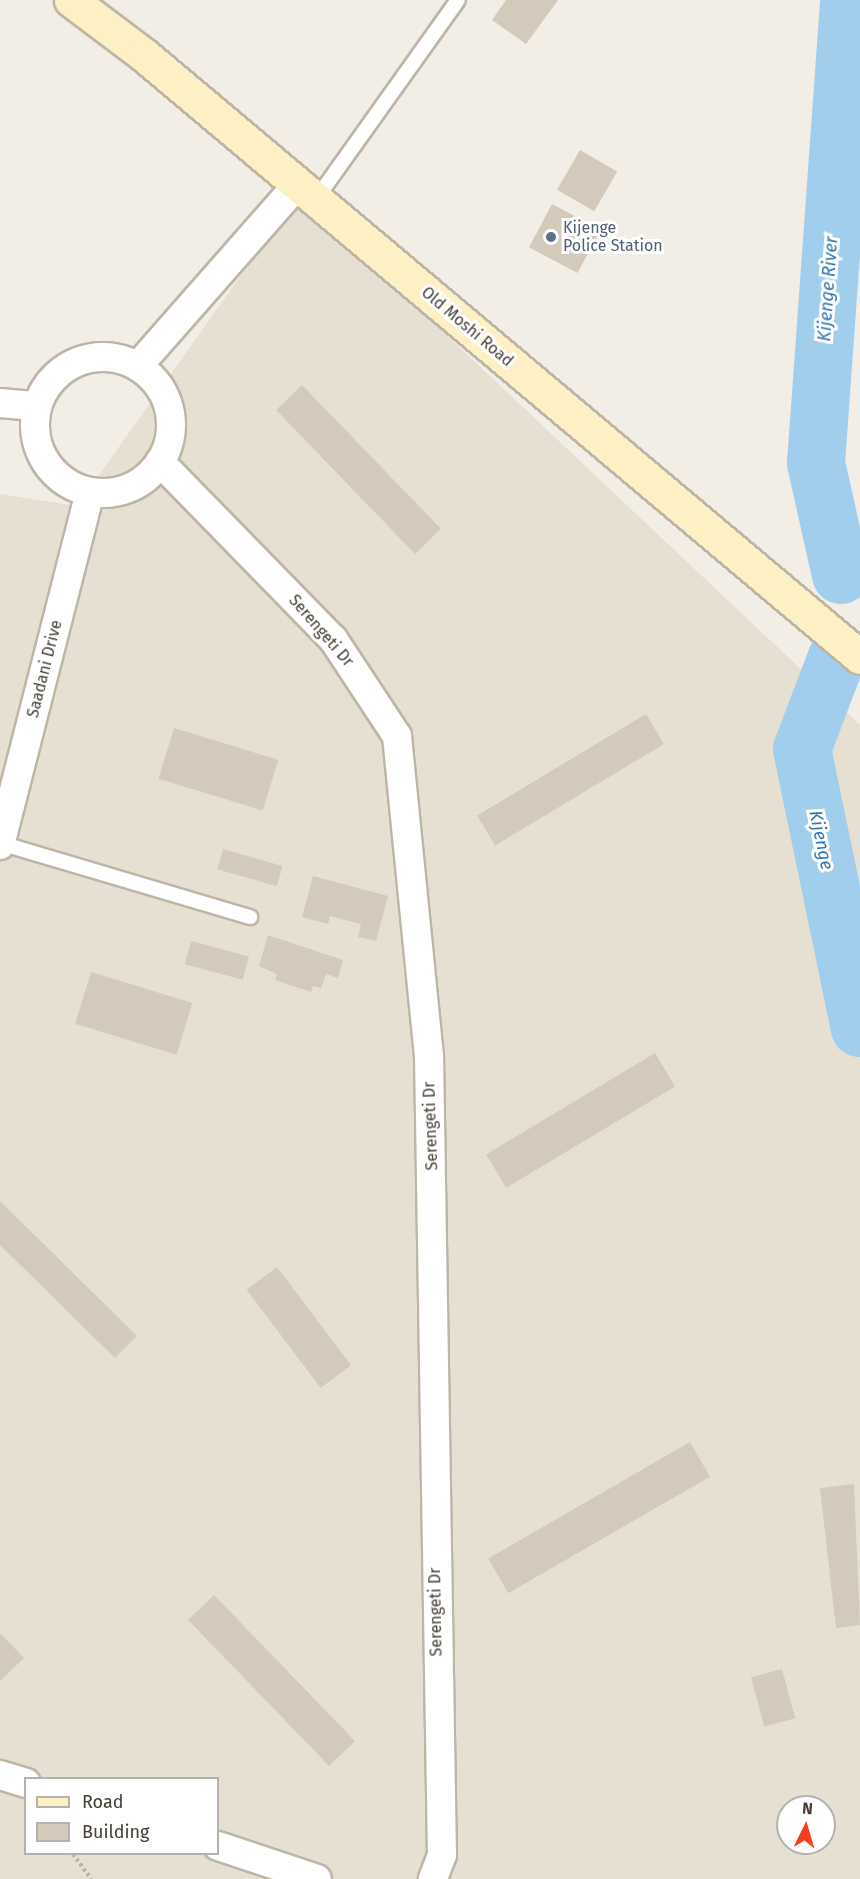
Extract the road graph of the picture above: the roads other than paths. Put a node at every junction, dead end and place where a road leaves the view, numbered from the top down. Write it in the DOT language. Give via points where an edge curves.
graph roads {
  1 [pos="70,0"];
  2 [pos="458,0"];
  3 [pos="307,192"];
  4 [pos="138,366"];
  5 [pos="0,403"];
  6 [pos="36,406"];
  7 [pos="160,462"];
  8 [pos="90,492"];
  9 [pos="860,657"];
  10 [pos="0,844"];
  11 [pos="250,917"];
  12 [pos="0,1775"];
  13 [pos="24,1782"];
  14 [pos="219,1846"];
  15 [pos="317,1879"];
  16 [pos="433,1879"];
  1 -- 3 [label="main road, Old Moshi Road"];
  2 -- 3 [label="lane"];
  3 -- 4 [label="street"];
  3 -- 9 [label="main road, Old Moshi Road"];
  4 -- 6 [label="street" via="98,357 77,362 45,387"];
  4 -- 7 [label="street" via="155,380 171,421"];
  5 -- 6 [label="street"];
  6 -- 8 [label="street" via="34,429 51,470"];
  7 -- 8 [label="street" via="130,488"];
  7 -- 16 [label="street, Serengeti Dr" via="333,639 397,736 430,1068 442,1855"];
  8 -- 10 [label="street, Saadani Drive"];
  10 -- 11 [label="lane"];
  12 -- 13 [label="street"];
  14 -- 15 [label="street"];
}
